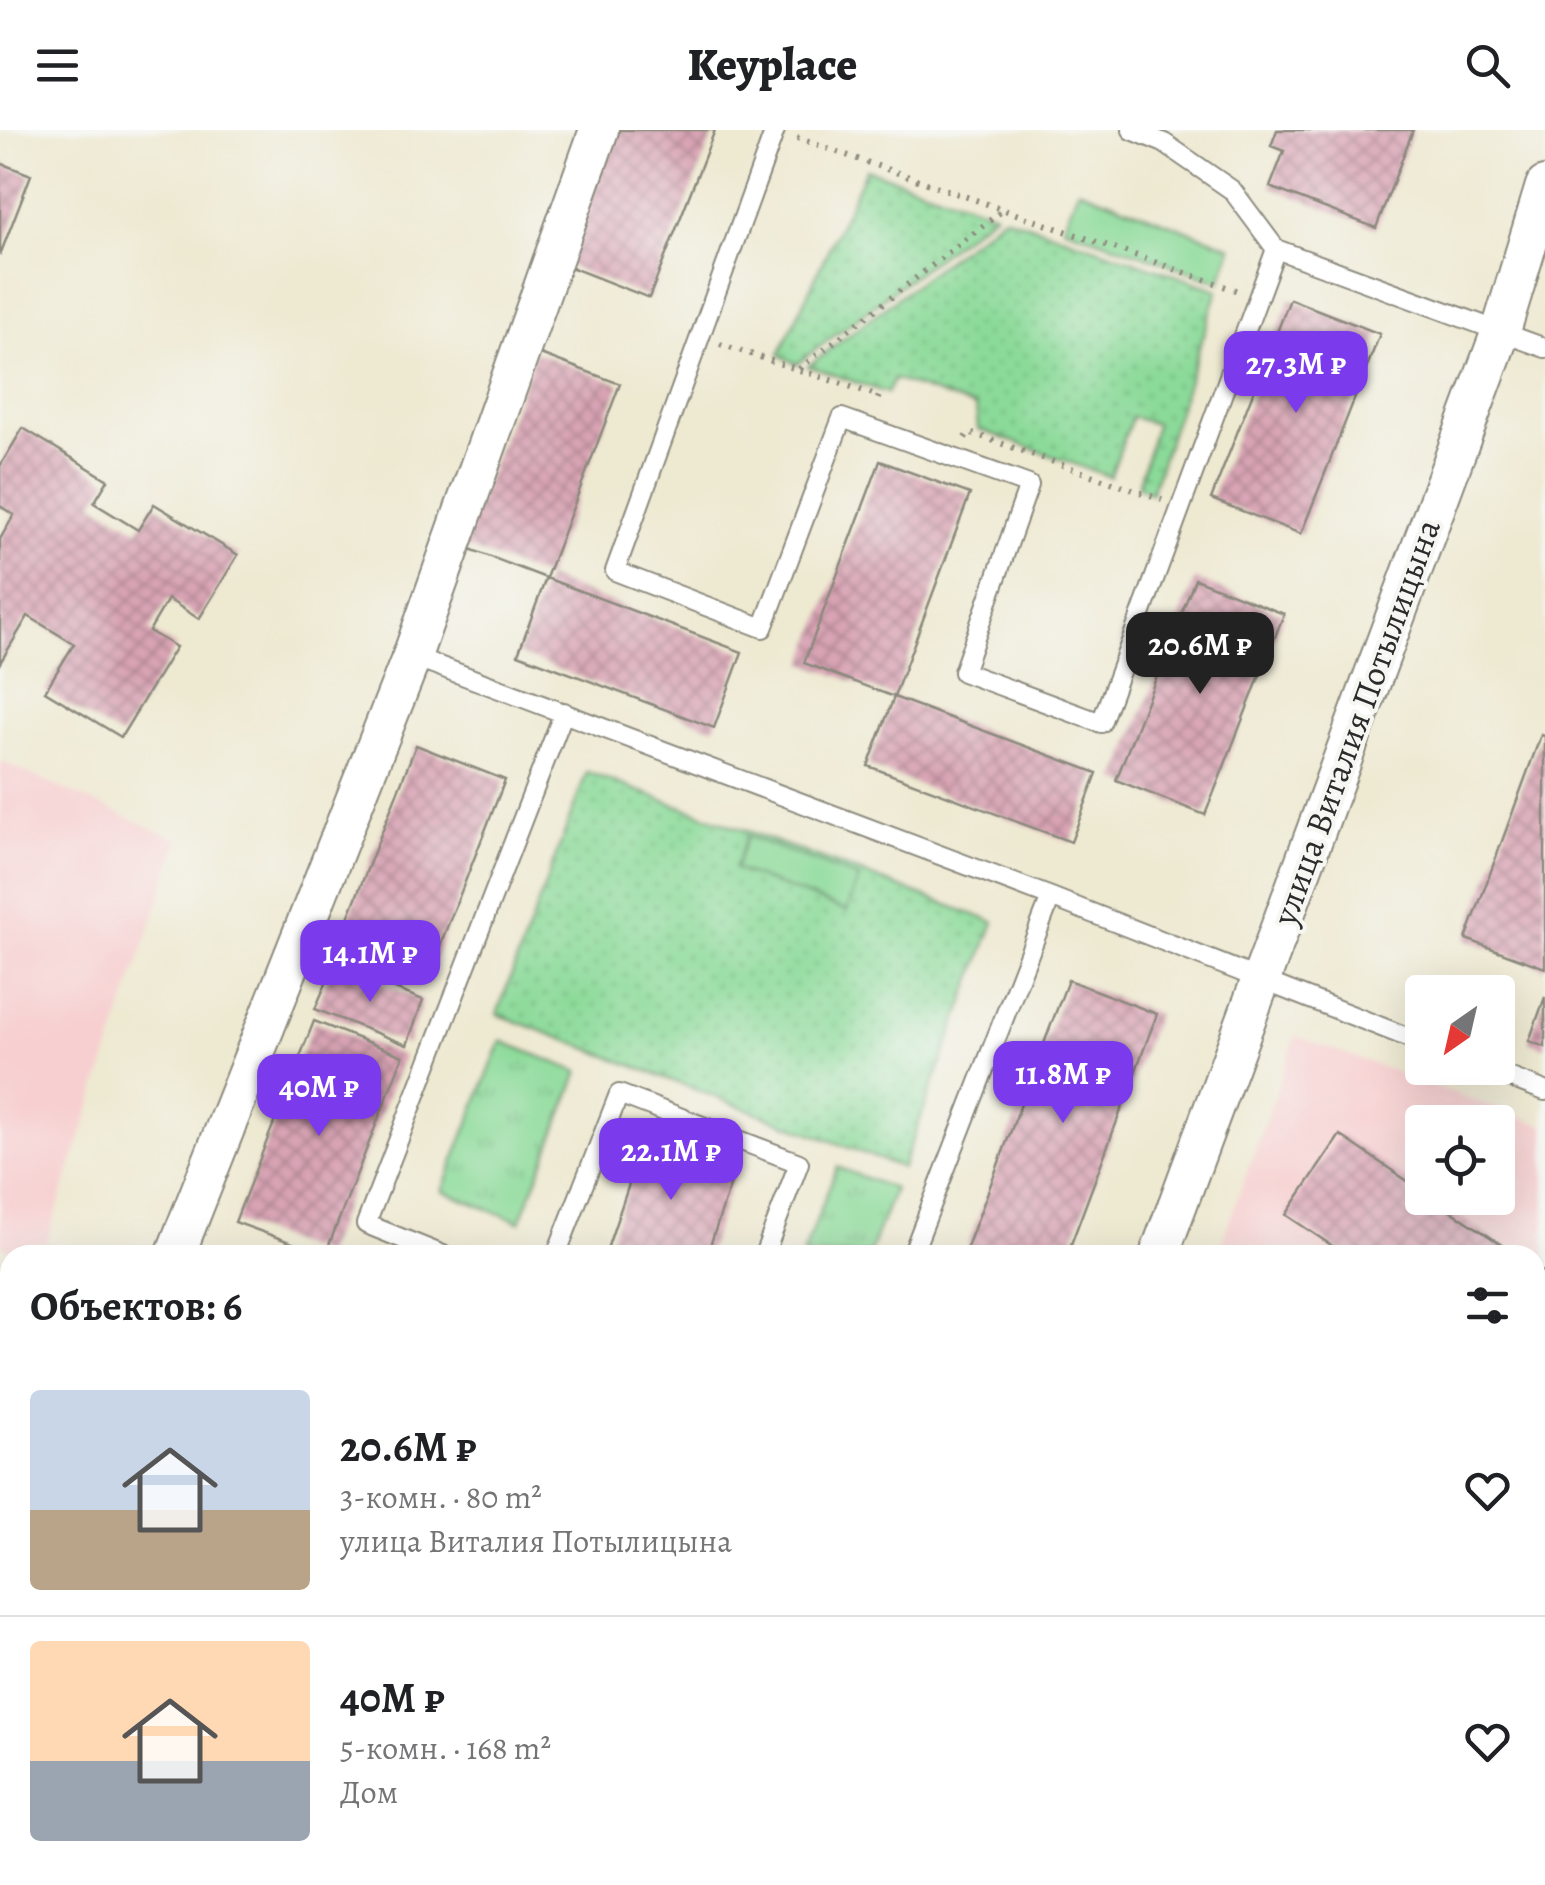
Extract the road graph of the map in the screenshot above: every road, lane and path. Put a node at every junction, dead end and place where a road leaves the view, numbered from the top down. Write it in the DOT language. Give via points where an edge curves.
graph roads {
  1 [pos="598,130"];
  2 [pos="1132,130"];
  3 [pos="774,131"];
  4 [pos="1545,186"];
  5 [pos="1003,210"];
  6 [pos="1276,249"];
  7 [pos="1259,296"];
  8 [pos="1500,331"];
  9 [pos="1545,348"];
  10 [pos="798,370"];
  11 [pos="412,656"];
  12 [pos="564,712"];
  13 [pos="1051,897"];
  14 [pos="1261,980"];
  15 [pos="1405,1036"];
  16 [pos="1515,1079"];
  17 [pos="1545,1091"];
  18 [pos="179,1245"];
  19 [pos="419,1245"];
  20 [pos="560,1245"];
  21 [pos="768,1245"];
  22 [pos="916,1245"];
  23 [pos="1163,1245"];
  1 -- 11 [label="street"];
  2 -- 6 [label="lane" via="1164,143 1232,190"];
  3 -- 5 [label="path"];
  3 -- 7 [label="lane" via="616,571 762,628 842,418 1029,484 963,672 1101,723"];
  4 -- 8 [label="street, улица Виталия Потылицына"];
  5 -- 7 [label="path"];
  5 -- 10 [label="path"];
  6 -- 7 [label="lane"];
  6 -- 8 [label="lane"];
  8 -- 9 [label="lane"];
  8 -- 14 [label="street, улица Виталия Потылицына"];
  11 -- 12 [label="lane"];
  11 -- 18 [label="street"];
  12 -- 13 [label="lane"];
  12 -- 19 [label="lane" via="366,1224"];
  13 -- 14 [label="lane"];
  13 -- 22 [label="lane"];
  14 -- 15 [label="lane"];
  14 -- 23 [label="street, улица Виталия Потылицына"];
  16 -- 17 [label="lane"];
  20 -- 21 [label="lane" via="619,1094 799,1163"];
}
